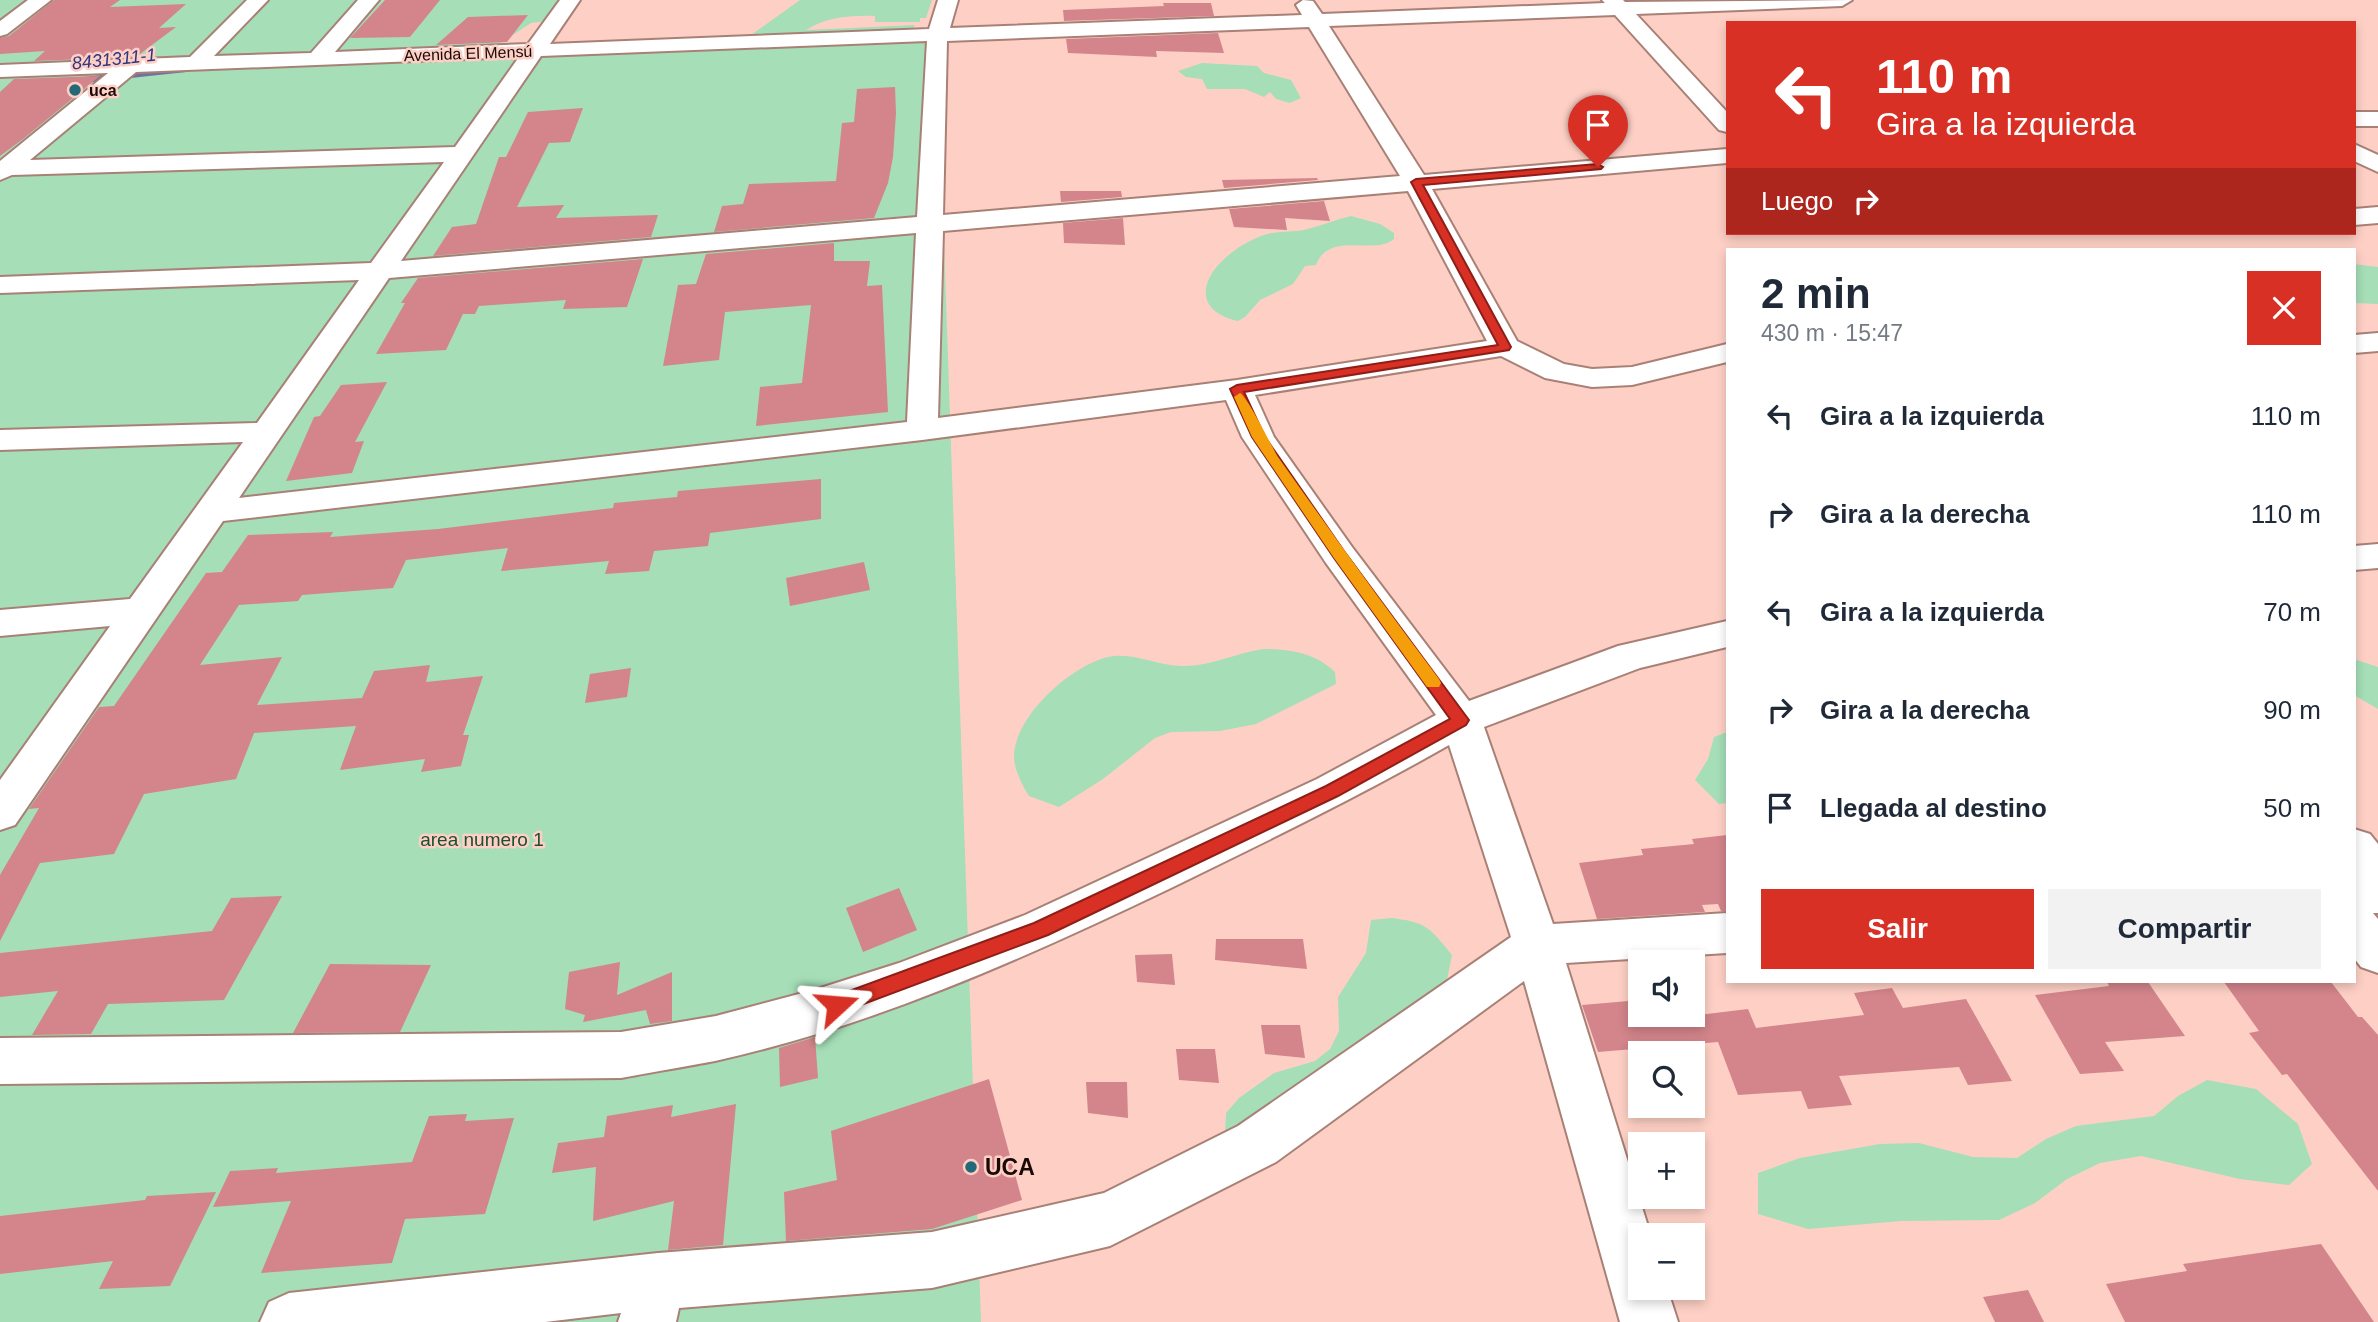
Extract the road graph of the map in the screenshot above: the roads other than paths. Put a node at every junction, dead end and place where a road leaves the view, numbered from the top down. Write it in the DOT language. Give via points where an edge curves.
graph roads {
  1 [pos="41,0"];
  2 [pos="258,0"];
  3 [pos="369,0"];
  4 [pos="570,0"];
  5 [pos="948,0"];
  6 [pos="1303,0"];
  7 [pos="1842,0"];
  8 [pos="1617,4"];
  9 [pos="1318,21"];
  10 [pos="0,30"];
  11 [pos="937,37"];
  12 [pos="535,50"];
  13 [pos="317,59"];
  14 [pos="195,64"];
  15 [pos="130,66"];
  16 [pos="0,71"];
  17 [pos="2378,119"];
  18 [pos="2356,120"];
  19 [pos="1726,124"];
  20 [pos="2356,152"];
  21 [pos="462,154"];
  22 [pos="1726,156"];
  23 [pos="2378,165"];
  24 [pos="5,166"];
  25 [pos="1416,182"];
  26 [pos="2378,215"];
  27 [pos="2356,217"];
  28 [pos="930,226"];
  29 [pos="380,271"];
  30 [pos="0,285"];
  31 [pos="2378,342"];
  32 [pos="2356,344"];
  33 [pos="1505,347"];
  34 [pos="1726,353"];
  35 [pos="1237,389"];
  36 [pos="922,430"];
  37 [pos="266,432"];
  38 [pos="0,440"];
  39 [pos="210,512"];
  40 [pos="2378,556"];
  41 [pos="2356,558"];
  42 [pos="141,611"];
  43 [pos="0,623"];
  44 [pos="1726,634"];
  45 [pos="1461,720"];
  46 [pos="0,813"];
  47 [pos="2356,849"];
  48 [pos="2378,874"];
  49 [pos="2378,894"];
  50 [pos="2356,895"];
  51 [pos="2356,926"];
  52 [pos="1726,933"];
  53 [pos="1536,945"];
  54 [pos="2378,953"];
  55 [pos="0,1061"];
  56 [pos="652,1301"];
  57 [pos="289,1322"];
  58 [pos="1649,1322"];
  1 -- 10 [label="street"];
  2 -- 14 [label="street"];
  3 -- 13 [label="street"];
  4 -- 12 [label="street"];
  5 -- 11 [label="street"];
  6 -- 9 [label="street"];
  7 -- 8 [label="street, Avenida El Mensú"];
  8 -- 9 [label="street, Avenida El Mensú"];
  8 -- 19 [label="street"];
  9 -- 11 [label="street, Avenida El Mensú"];
  9 -- 25 [label="street"];
  11 -- 12 [label="street, Avenida El Mensú"];
  11 -- 28 [label="street"];
  12 -- 13 [label="street, Avenida El Mensú"];
  12 -- 21 [label="street"];
  13 -- 14 [label="street, Avenida El Mensú"];
  14 -- 15 [label="street, Avenida El Mensú"];
  15 -- 16 [label="street, Avenida El Mensú"];
  15 -- 24 [label="street"];
  17 -- 18 [label="street"];
  20 -- 23 [label="street"];
  21 -- 24 [label="street"];
  21 -- 29 [label="street"];
  22 -- 25 [label="street"];
  25 -- 28 [label="street"];
  25 -- 33 [label="street"];
  26 -- 27 [label="street"];
  28 -- 29 [label="street"];
  28 -- 36 [label="street"];
  29 -- 30 [label="street"];
  29 -- 37 [label="street"];
  31 -- 32 [label="street"];
  33 -- 34 [label="street" via="1556,372 1592,378 1632,376"];
  33 -- 35 [label="street"];
  35 -- 36 [label="street"];
  35 -- 45 [label="street" via="1258,437"];
  36 -- 39 [label="street"];
  37 -- 38 [label="street"];
  37 -- 39 [label="street"];
  39 -- 42 [label="street"];
  40 -- 41 [label="street"];
  42 -- 43 [label="street"];
  42 -- 46 [label="street"];
  44 -- 45 [label="street" via="1632,656"];
  45 -- 53 [label="street"];
  45 -- 55 [label="street" via="1332,791 1041,929 904,982 716,1038 621,1055"];
  47 -- 48 [label="street"];
  49 -- 50 [label="street"];
  51 -- 54 [label="street"];
  52 -- 53 [label="street"];
  53 -- 56 [label="street" via="1257,1144 1110,1219 932,1260"];
  53 -- 58 [label="street"];
  56 -- 57 [label="street"];
}
